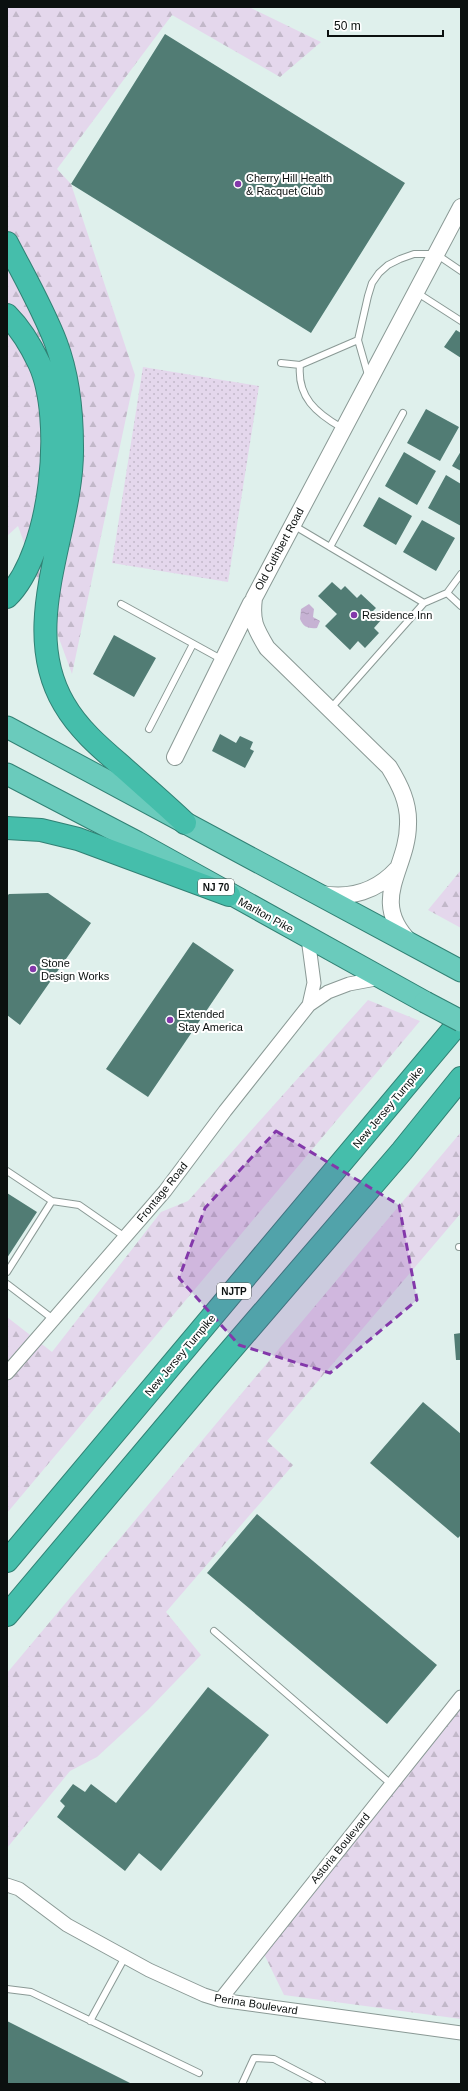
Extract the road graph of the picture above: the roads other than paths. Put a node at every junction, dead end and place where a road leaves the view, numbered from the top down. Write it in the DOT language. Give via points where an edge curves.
graph roads {
  1 [pos="461,207"];
  2 [pos="7,243"];
  3 [pos="436,254"];
  4 [pos="461,271"];
  5 [pos="416,292"];
  6 [pos="7,315"];
  7 [pos="459,320"];
  8 [pos="358,340"];
  9 [pos="281,363"];
  10 [pos="300,364"];
  11 [pos="369,379"];
  12 [pos="403,413"];
  13 [pos="343,429"];
  14 [pos="292,524"];
  15 [pos="330,547"];
  16 [pos="461,574"];
  17 [pos="447,593"];
  18 [pos="7,597"];
  19 [pos="254,598"];
  20 [pos="424,603"];
  21 [pos="121,604"];
  22 [pos="461,606"];
  23 [pos="194,644"];
  24 [pos="223,660"];
  25 [pos="329,709"];
  26 [pos="7,727"];
  27 [pos="149,729"];
  28 [pos="175,757"];
  29 [pos="7,774"];
  30 [pos="185,822"];
  31 [pos="7,828"];
  32 [pos="397,869"];
  33 [pos="309,889"];
  34 [pos="229,895"];
  35 [pos="308,938"];
  36 [pos="415,947"];
  37 [pos="458,970"];
  38 [pos="381,978"];
  39 [pos="309,1006"];
  40 [pos="461,1021"];
  41 [pos="461,1078"];
  42 [pos="7,1171"];
  43 [pos="52,1201"];
  44 [pos="125,1237"];
  45 [pos="7,1272"];
  46 [pos="7,1284"];
  47 [pos="53,1319"];
  48 [pos="7,1373"];
  49 [pos="7,1561"];
  50 [pos="7,1615"];
  51 [pos="214,1631"];
  52 [pos="461,1697"];
  53 [pos="391,1784"];
  54 [pos="7,1885"];
  55 [pos="125,1957"];
  56 [pos="7,1989"];
  57 [pos="220,2000"];
  58 [pos="90,2022"];
  59 [pos="461,2033"];
  60 [pos="198,2072"];
  61 [pos="242,2084"];
  62 [pos="322,2084"];
  1 -- 3 [label="street, Old Cuthbert Road"];
  2 -- 30 [label="highway" via="56,343 70,405 70,484 47,603 47,658 54,681 64,704 94,743"];
  3 -- 4 [label="lane"];
  3 -- 5 [label="street, Old Cuthbert Road"];
  3 -- 8 [label="lane" via="414,254 388,265 379,273 372,283"];
  5 -- 7 [label="lane"];
  5 -- 11 [label="street, Old Cuthbert Road"];
  6 -- 18 [label="highway" via="40,364 49,398 52,444 49,496 38,544 26,569"];
  8 -- 10 [label="lane"];
  8 -- 11 [label="lane"];
  9 -- 10 [label="lane"];
  10 -- 13 [label="lane" via="299,376 308,402"];
  11 -- 13 [label="street, Old Cuthbert Road"];
  12 -- 15 [label="lane"];
  13 -- 14 [label="street, Old Cuthbert Road"];
  14 -- 15 [label="lane"];
  14 -- 19 [label="street, Old Cuthbert Road"];
  15 -- 20 [label="lane"];
  16 -- 17 [label="lane"];
  17 -- 20 [label="lane"];
  17 -- 22 [label="lane"];
  19 -- 24 [label="street"];
  19 -- 25 [label="street, Old Cuthbert Road" via="254,627 267,648"];
  20 -- 25 [label="lane"];
  21 -- 23 [label="lane"];
  23 -- 24 [label="lane"];
  23 -- 27 [label="lane"];
  24 -- 28 [label="street"];
  25 -- 32 [label="street, Old Cuthbert Road" via="389,767 402,788 408,824 406,847"];
  26 -- 30 [label="highway"];
  29 -- 34 [label="highway, Marlton Pike / NJ 70" via="137,842"];
  30 -- 33 [label="highway"];
  31 -- 34 [label="highway" via="41,830 78,839"];
  32 -- 33 [label="street, Old Cuthbert Road" via="377,885 353,894 334,896"];
  32 -- 36 [label="street, Old Cuthbert Road" via="391,889 392,911 400,931"];
  33 -- 36 [label="highway"];
  34 -- 35 [label="highway, Marlton Pike / NJ 70"];
  35 -- 38 [label="highway, Marlton Pike / NJ 70"];
  35 -- 39 [label="street, Frontage Road" via="314,983"];
  36 -- 37 [label="highway"];
  38 -- 39 [label="street, Frontage Road" via="349,984 328,992"];
  38 -- 40 [label="highway, Marlton Pike / NJ 70, bridge"];
  39 -- 44 [label="street, Frontage Road" via="165,1191"];
  40 -- 49 [label="highway, New Jersey Turnpike / NJTP"];
  41 -- 50 [label="highway" via="402,1151"];
  42 -- 43 [label="lane"];
  43 -- 44 [label="lane" via="79,1205"];
  43 -- 45 [label="lane"];
  44 -- 47 [label="street, Frontage Road"];
  46 -- 47 [label="lane"];
  47 -- 48 [label="street, Frontage Road"];
  51 -- 53 [label="lane"];
  52 -- 53 [label="street, Astoria Boulevard"];
  53 -- 57 [label="street, Astoria Boulevard"];
  54 -- 55 [label="street, Perina Boulevard" via="19,1889 67,1925"];
  55 -- 57 [label="street, Perina Boulevard" via="204,1995"];
  55 -- 58 [label="lane"];
  56 -- 58 [label="lane" via="31,1992"];
  57 -- 59 [label="street, Perina Boulevard"];
  58 -- 60 [label="lane"];
  61 -- 62 [label="lane" via="254,2058 274,2059"];
}
